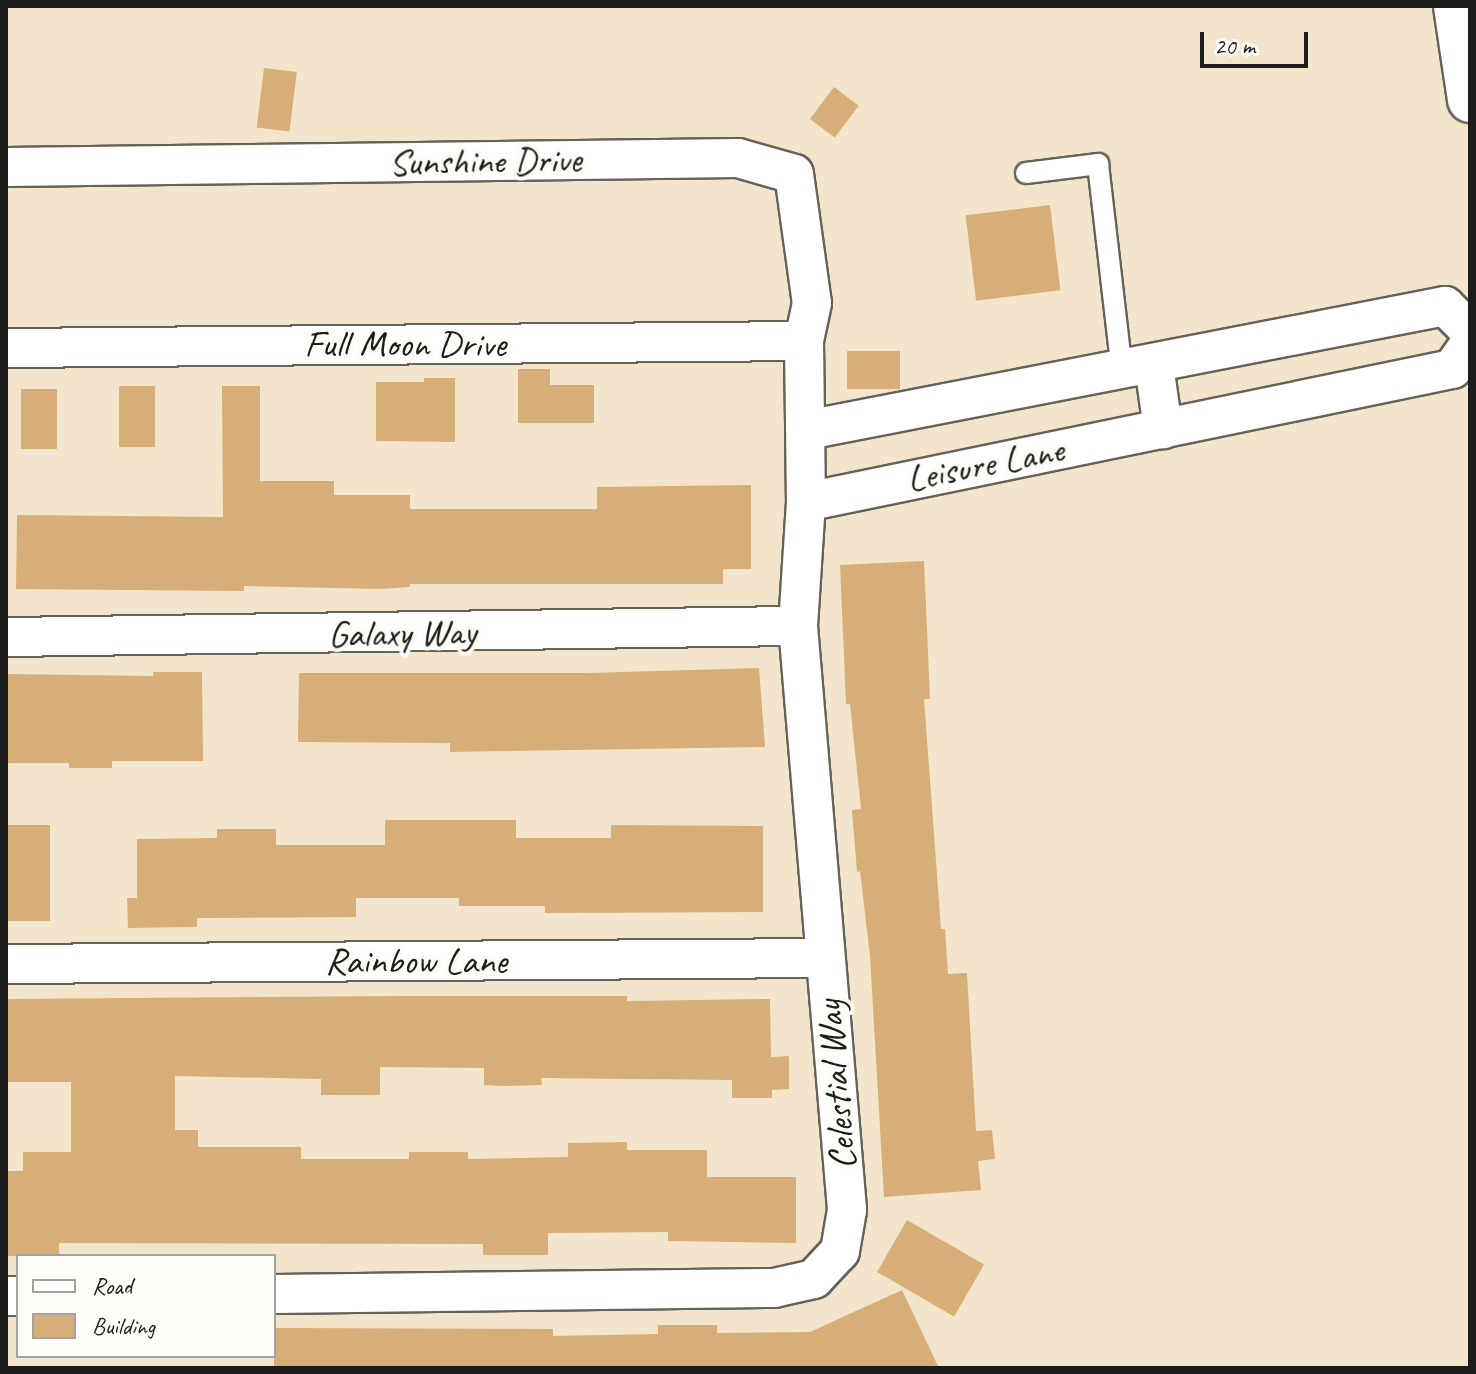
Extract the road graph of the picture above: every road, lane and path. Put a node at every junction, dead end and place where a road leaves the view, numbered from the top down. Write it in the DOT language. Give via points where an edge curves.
graph roads {
  1 [pos="1456,6"];
  2 [pos="1470,100"];
  3 [pos="6,167"];
  4 [pos="1026,173"];
  5 [pos="1470,331"];
  6 [pos="804,341"];
  7 [pos="1470,343"];
  8 [pos="6,348"];
  9 [pos="1138,368"];
  10 [pos="1163,429"];
  11 [pos="807,430"];
  12 [pos="806,502"];
  13 [pos="798,626"];
  14 [pos="6,637"];
  15 [pos="825,958"];
  16 [pos="6,964"];
  17 [pos="276,1294"];
  1 -- 2 [label="main road"];
  3 -- 6 [label="street, Sunshine Drive" via="738,158 794,174 812,303"];
  4 -- 9 [label="lane" via="1098,164"];
  5 -- 9 [label="street, Leisure Lane" via="1445,306"];
  6 -- 8 [label="street, Full Moon Drive"];
  6 -- 11 [label="street, Celestial Way"];
  7 -- 10 [label="street, Leisure Lane" via="1452,369"];
  9 -- 10 [label="street"];
  9 -- 11 [label="street, Leisure Lane"];
  10 -- 12 [label="street, Leisure Lane"];
  11 -- 12 [label="street, Celestial Way"];
  12 -- 13 [label="street, Celestial Way"];
  13 -- 14 [label="street, Galaxy Way"];
  13 -- 15 [label="street, Celestial Way"];
  15 -- 16 [label="street, Rainbow Lane"];
  15 -- 17 [label="street, Celestial Way" via="847,1210 840,1251 814,1279 774,1288"];
}
